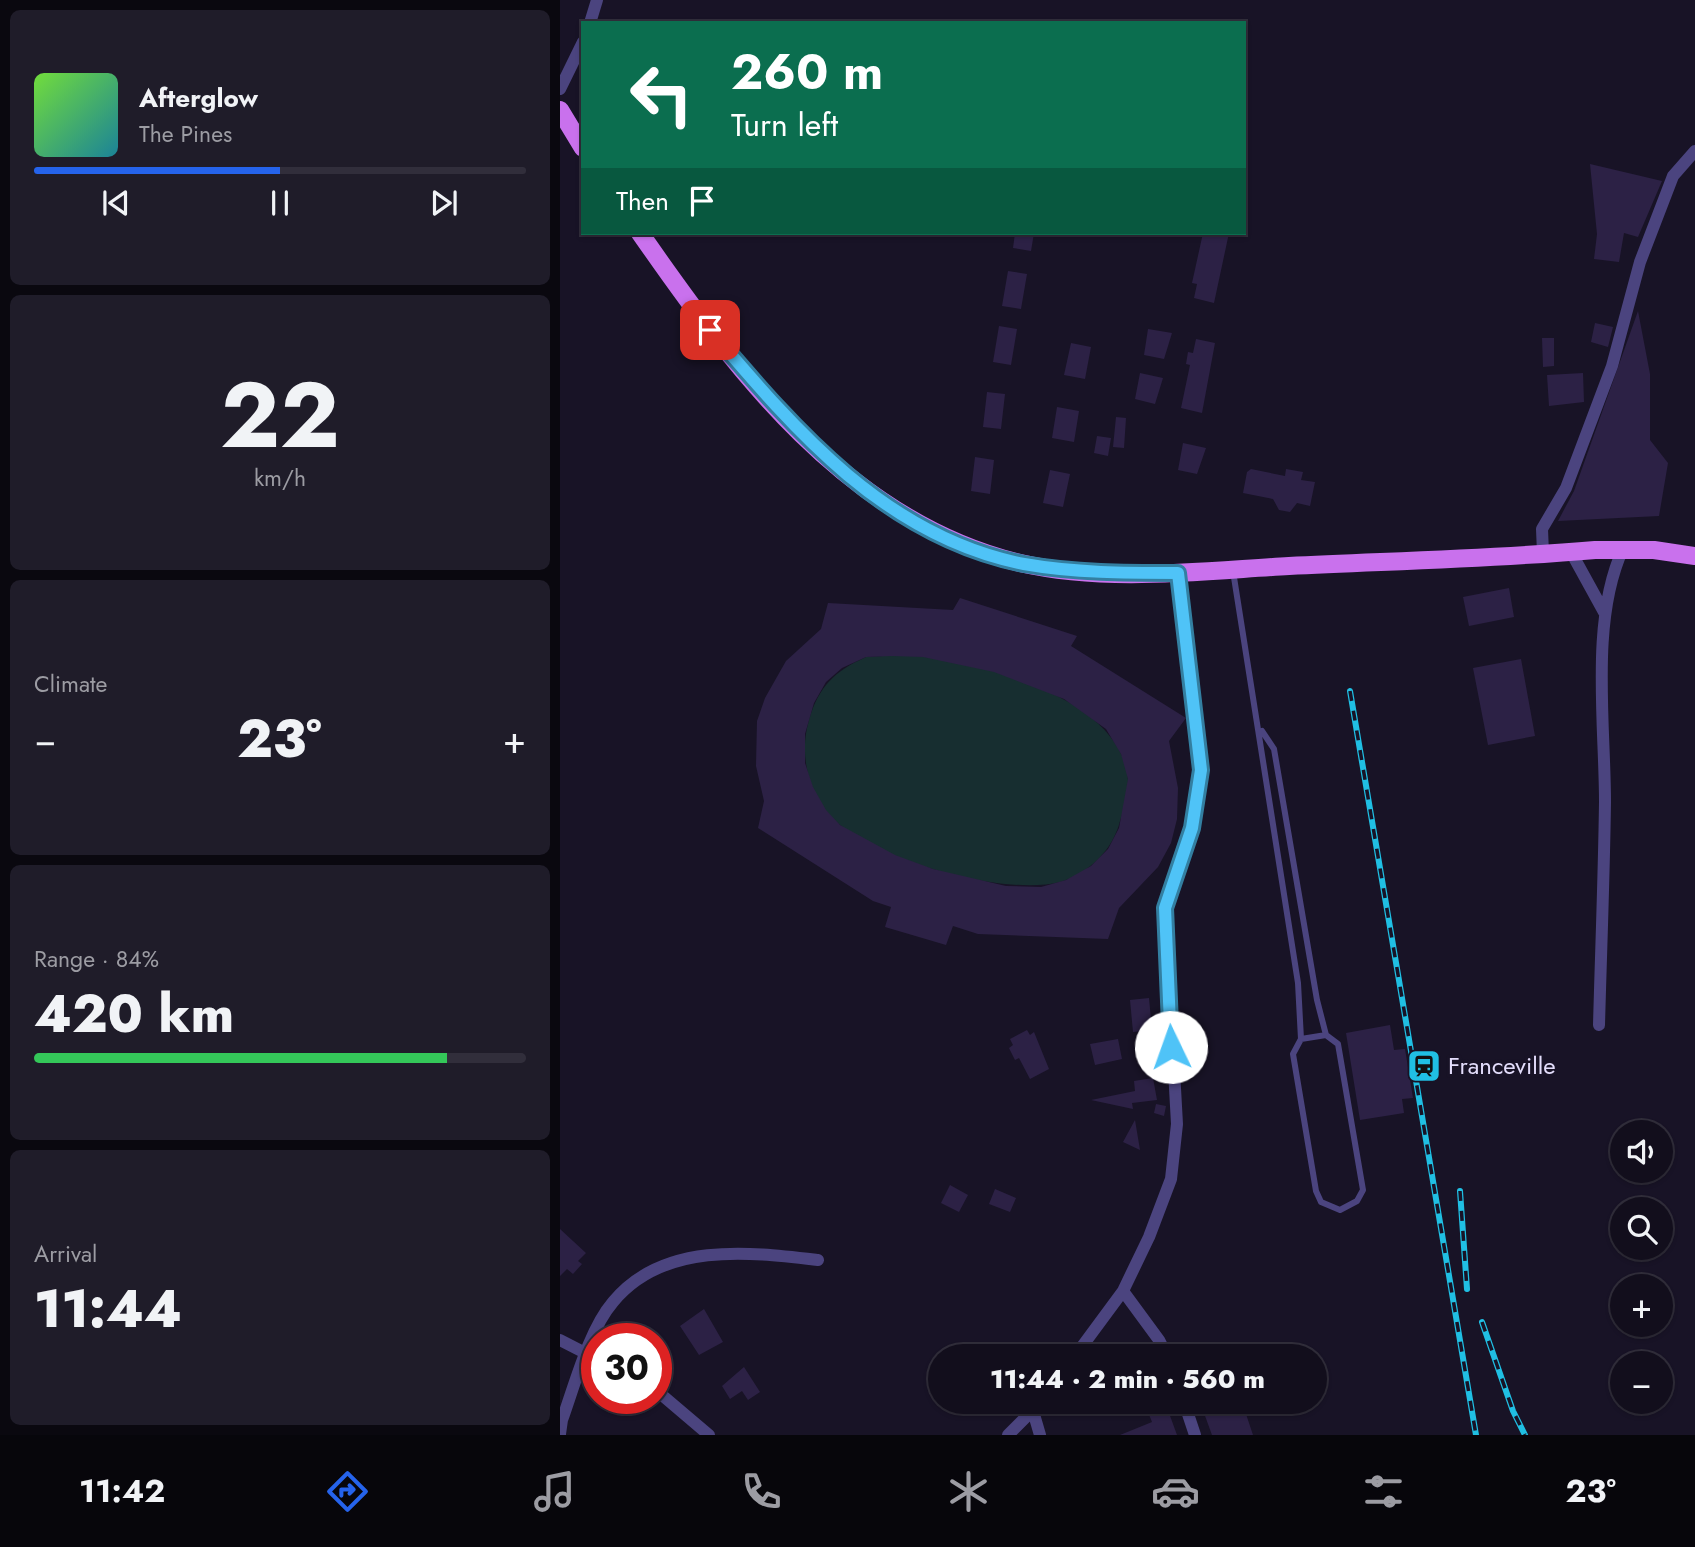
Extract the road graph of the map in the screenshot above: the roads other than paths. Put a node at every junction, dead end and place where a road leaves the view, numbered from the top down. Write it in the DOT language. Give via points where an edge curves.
graph roads {
  1 [pos="597,0"];
  2 [pos="591,21"];
  3 [pos="581,46"];
  4 [pos="560,89"];
  5 [pos="560,110"];
  6 [pos="581,145"];
  7 [pos="1695,151"];
  8 [pos="641,235"];
  9 [pos="1623,549"];
  10 [pos="1571,552"];
  11 [pos="1543,553"];
  12 [pos="1695,556"];
  13 [pos="1233,571"];
  14 [pos="1178,573"];
  15 [pos="1604,612"];
  16 [pos="1259,727"];
  17 [pos="1599,1026"];
  18 [pos="1326,1035"];
  19 [pos="1301,1039"];
  20 [pos="818,1261"];
  21 [pos="1123,1291"];
  22 [pos="604,1323"];
  23 [pos="560,1340"];
  24 [pos="1084,1344"];
  25 [pos="1161,1344"];
  26 [pos="581,1351"];
  27 [pos="581,1380"];
  28 [pos="672,1404"];
  29 [pos="1030,1414"];
  30 [pos="1038,1414"];
  31 [pos="1188,1414"];
  32 [pos="560,1434"];
  33 [pos="709,1435"];
  34 [pos="1008,1435"];
  35 [pos="1040,1435"];
  36 [pos="1195,1435"];
  1 -- 2 [label="street"];
  3 -- 4 [label="street"];
  5 -- 6 [label="main road"];
  7 -- 11 [label="street" via="1673,176 1640,262 1612,366 1566,488 1542,529"];
  8 -- 14 [label="main road" via="710,330 793,425 869,494 904,517 938,536 1022,563 1095,573"];
  9 -- 10 [label="main road"];
  9 -- 12 [label="main road"];
  9 -- 15 [label="street" via="1612,572"];
  10 -- 11 [label="main road"];
  10 -- 15 [label="street"];
  11 -- 13 [label="main road"];
  13 -- 14 [label="main road"];
  13 -- 16 [label="lane"];
  14 -- 21 [label="street" via="1201,770 1192,828 1165,908 1177,1124 1171,1179"];
  15 -- 17 [label="street"];
  16 -- 18 [label="lane" via="1274,749"];
  16 -- 19 [label="lane" via="1298,983"];
  18 -- 19 [label="lane"];
  18 -- 19 [label="lane" via="1338,1044 1363,1189 1357,1200 1340,1210 1321,1202 1316,1191 1293,1054"];
  20 -- 22 [label="street" via="751,1252 674,1259 641,1277 612,1302"];
  21 -- 24 [label="street"];
  21 -- 25 [label="street"];
  23 -- 26 [label="street"];
  27 -- 32 [label="street"];
  28 -- 33 [label="street"];
  29 -- 34 [label="street"];
  30 -- 35 [label="street"];
  31 -- 36 [label="street"];
}
